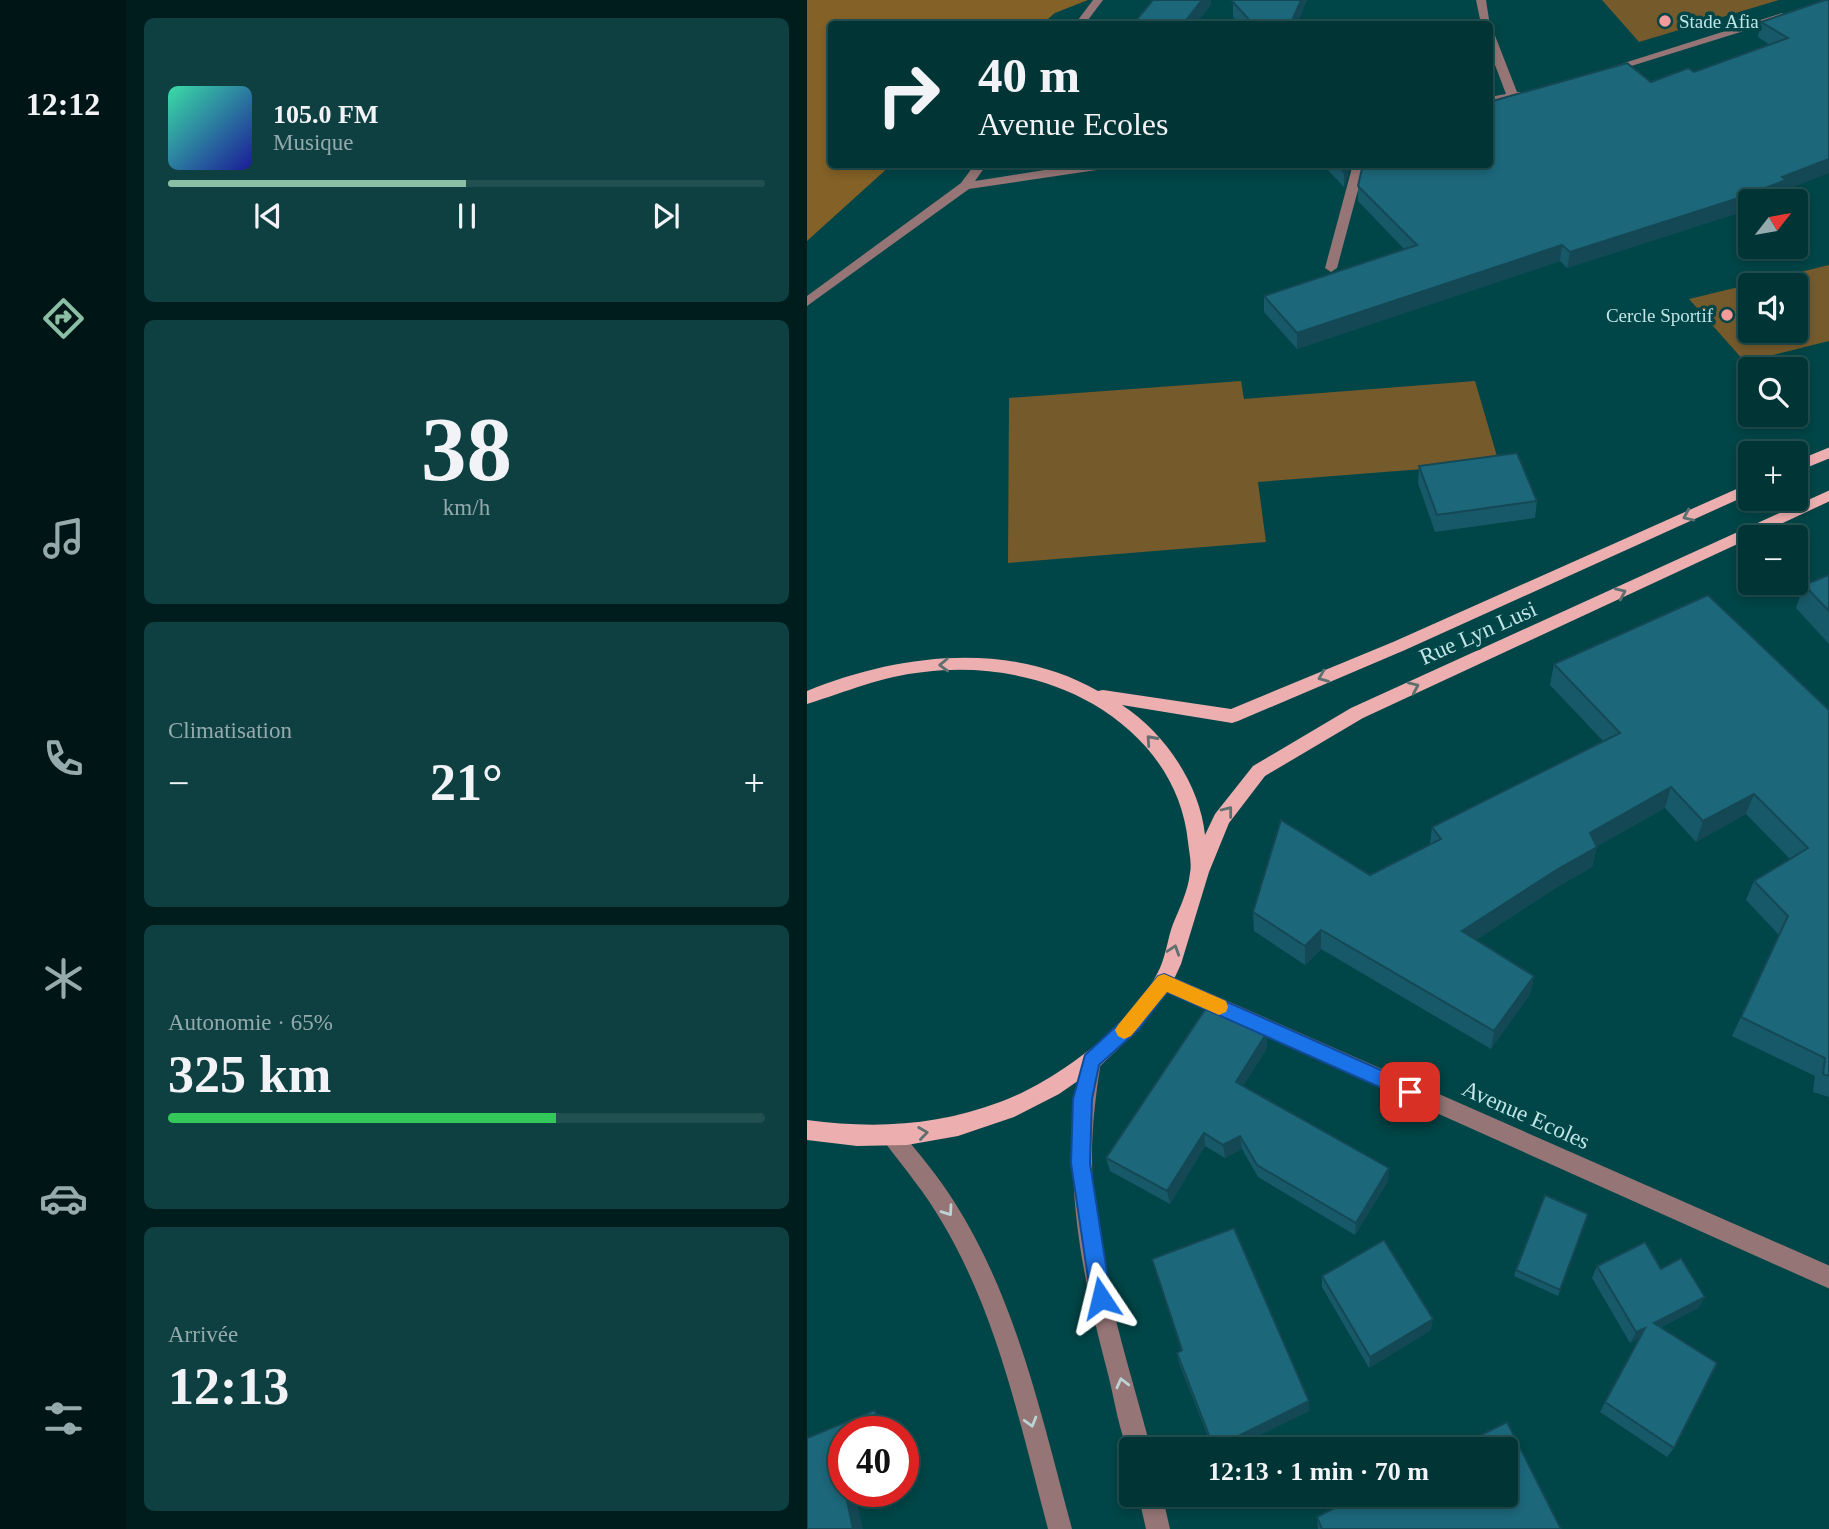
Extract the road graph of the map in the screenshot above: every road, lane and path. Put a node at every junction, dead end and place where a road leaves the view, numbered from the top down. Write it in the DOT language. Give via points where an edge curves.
graph roads {
  1 [pos="1098,0"];
  2 [pos="1481,0"];
  3 [pos="1789,14"];
  4 [pos="1082,21"];
  5 [pos="1485,21"];
  6 [pos="1493,44"];
  7 [pos="1591,75"];
  8 [pos="1539,89"];
  9 [pos="1513,97"];
  10 [pos="1493,101"];
  11 [pos="978,168"];
  12 [pos="1084,168"];
  13 [pos="1358,168"];
  14 [pos="966,186"];
  15 [pos="1331,268"];
  16 [pos="807,302"];
  17 [pos="1829,452"];
  18 [pos="1808,462"];
  19 [pos="1738,493"];
  20 [pos="1829,495"];
  21 [pos="1092,694"];
  22 [pos="807,698"];
  23 [pos="1200,873"];
  24 [pos="1164,982"];
  25 [pos="1091,1061"];
  26 [pos="807,1130"];
  27 [pos="893,1137"];
  28 [pos="1829,1278"];
  29 [pos="1135,1437"];
  30 [pos="1153,1507"];
  31 [pos="1060,1529"];
  32 [pos="1158,1529"];
  1 -- 4 [label="street"];
  2 -- 5 [label="street"];
  3 -- 7 [label="street"];
  6 -- 9 [label="street"];
  8 -- 9 [label="street"];
  9 -- 10 [label="street"];
  11 -- 14 [label="street"];
  12 -- 14 [label="street"];
  13 -- 15 [label="street"];
  14 -- 16 [label="street"];
  17 -- 18 [label="main road"];
  19 -- 21 [label="main road, Rue Lyn Lusi, one-way" via="1232,716"];
  23 -- 20 [label="main road, Rue Lyn Lusi, one-way" via="1221,819 1259,771 1302,744 1357,713"];
  21 -- 22 [label="main road, one-way" via="1023,670 946,664 866,676"];
  23 -- 21 [label="main road, one-way" via="1196,822 1179,777 1133,721"];
  24 -- 23 [label="main road, Rue Lyn Lusi, one-way"];
  24 -- 25 [label="main road, Rue Lyn Lusi" via="1132,1023"];
  24 -- 28 [label="street, Avenue Ecoles"];
  27 -- 25 [label="main road, Rue Lyn Lusi, one-way" via="935,1131 999,1112 1057,1084"];
  29 -- 25 [label="street, one-way" via="1101,1298 1080,1163 1082,1099"];
  26 -- 27 [label="main road, Rue Lyn Lusi"];
  27 -- 31 [label="street, one-way" via="955,1223 992,1299"];
  30 -- 32 [label="street"];
}
